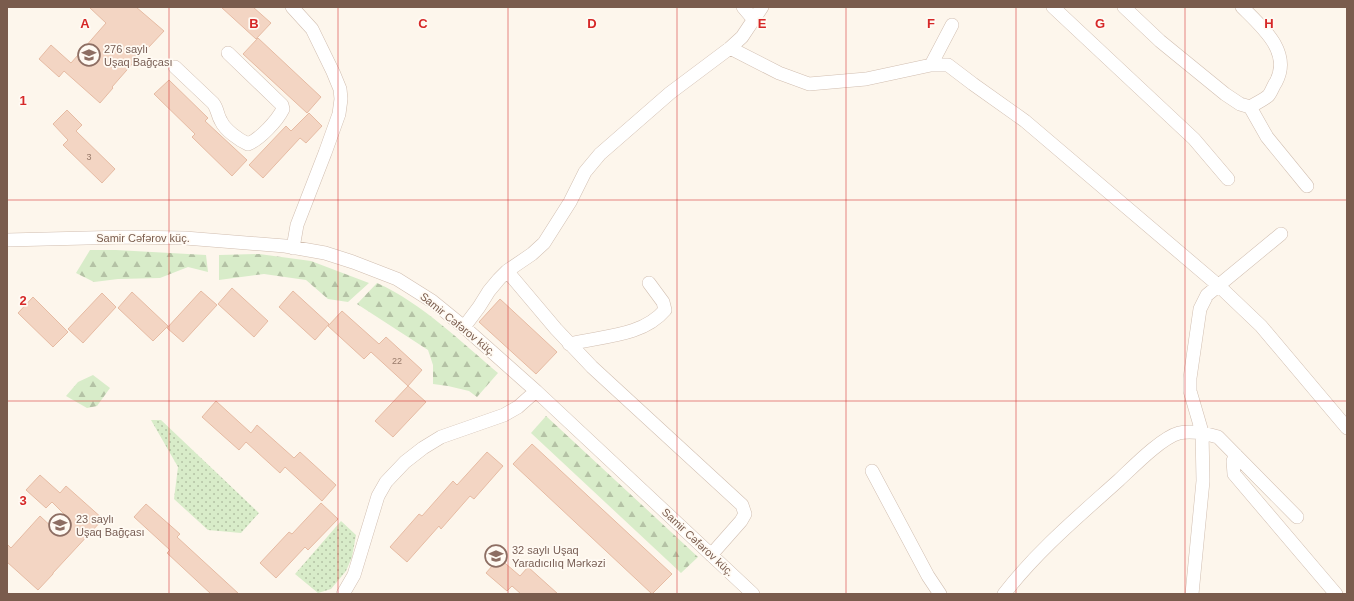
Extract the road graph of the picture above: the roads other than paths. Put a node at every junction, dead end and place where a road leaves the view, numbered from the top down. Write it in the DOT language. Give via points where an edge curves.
graph roads {
  1 [pos="292,7"];
  2 [pos="743,7"];
  3 [pos="762,7"];
  4 [pos="1053,7"];
  5 [pos="1124,7"];
  6 [pos="1242,7"];
  7 [pos="754,20"];
  8 [pos="952,25"];
  9 [pos="730,48"];
  10 [pos="228,53"];
  11 [pos="931,65"];
  12 [pos="175,67"];
  13 [pos="1250,107"];
  14 [pos="1228,178"];
  15 [pos="1306,186"];
  16 [pos="1281,234"];
  17 [pos="7,240"];
  18 [pos="293,248"];
  19 [pos="507,271"];
  20 [pos="649,283"];
  21 [pos="1219,286"];
  22 [pos="464,327"];
  23 [pos="569,344"];
  24 [pos="536,391"];
  25 [pos="1347,428"];
  26 [pos="1202,432"];
  27 [pos="1236,455"];
  28 [pos="872,470"];
  29 [pos="1297,517"];
  30 [pos="711,554"];
  31 [pos="343,594"];
  32 [pos="753,594"];
  33 [pos="940,594"];
  34 [pos="1004,594"];
  35 [pos="1192,594"];
  36 [pos="1336,594"];
  1 -- 18 [label="street" via="312,29 333,72 341,99 339,114 328,146 296,225"];
  2 -- 7 [label="street"];
  3 -- 7 [label="street"];
  4 -- 14 [label="street" via="1194,139"];
  5 -- 13 [label="street" via="1160,41 1225,94"];
  6 -- 13 [label="street" via="1268,33 1278,50 1281,63 1279,77 1269,95"];
  7 -- 9 [label="street"];
  8 -- 11 [label="street"];
  9 -- 11 [label="street" via="779,73 809,84 866,79"];
  9 -- 19 [label="street" via="670,93 600,154 585,172 570,202 544,243"];
  10 -- 12 [label="street" via="282,105 283,109 255,141 248,144 224,126 213,103"];
  11 -- 21 [label="street" via="948,65 1025,121"];
  13 -- 15 [label="street" via="1267,137"];
  16 -- 21 [label="street"];
  17 -- 18 [label="street, Samir Cəfərov küç." via="185,238"];
  18 -- 22 [label="street, Samir Cəfərov küç." via="332,255 396,279 432,301"];
  19 -- 22 [label="street" via="489,291"];
  19 -- 23 [label="street"];
  20 -- 23 [label="street" via="663,302 665,310 660,316 646,326 632,331"];
  21 -- 25 [label="street" via="1262,326"];
  21 -- 26 [label="street" via="1208,295 1200,309 1190,378 1190,391"];
  22 -- 24 [label="street, Samir Cəfərov küç."];
  23 -- 30 [label="street" via="742,505 745,514 741,521"];
  24 -- 30 [label="street, Samir Cəfərov küç."];
  24 -- 31 [label="street" via="504,415 441,437 405,462 386,482 378,496 354,575"];
  26 -- 27 [label="street" via="1218,437"];
  26 -- 34 [label="street" via="1178,433 1167,438 1044,548"];
  26 -- 35 [label="street" via="1203,481"];
  27 -- 29 [label="street"];
  27 -- 36 [label="street" via="1233,461 1234,474"];
  28 -- 33 [label="street"];
  30 -- 32 [label="street, Samir Cəfərov küç."];
}
